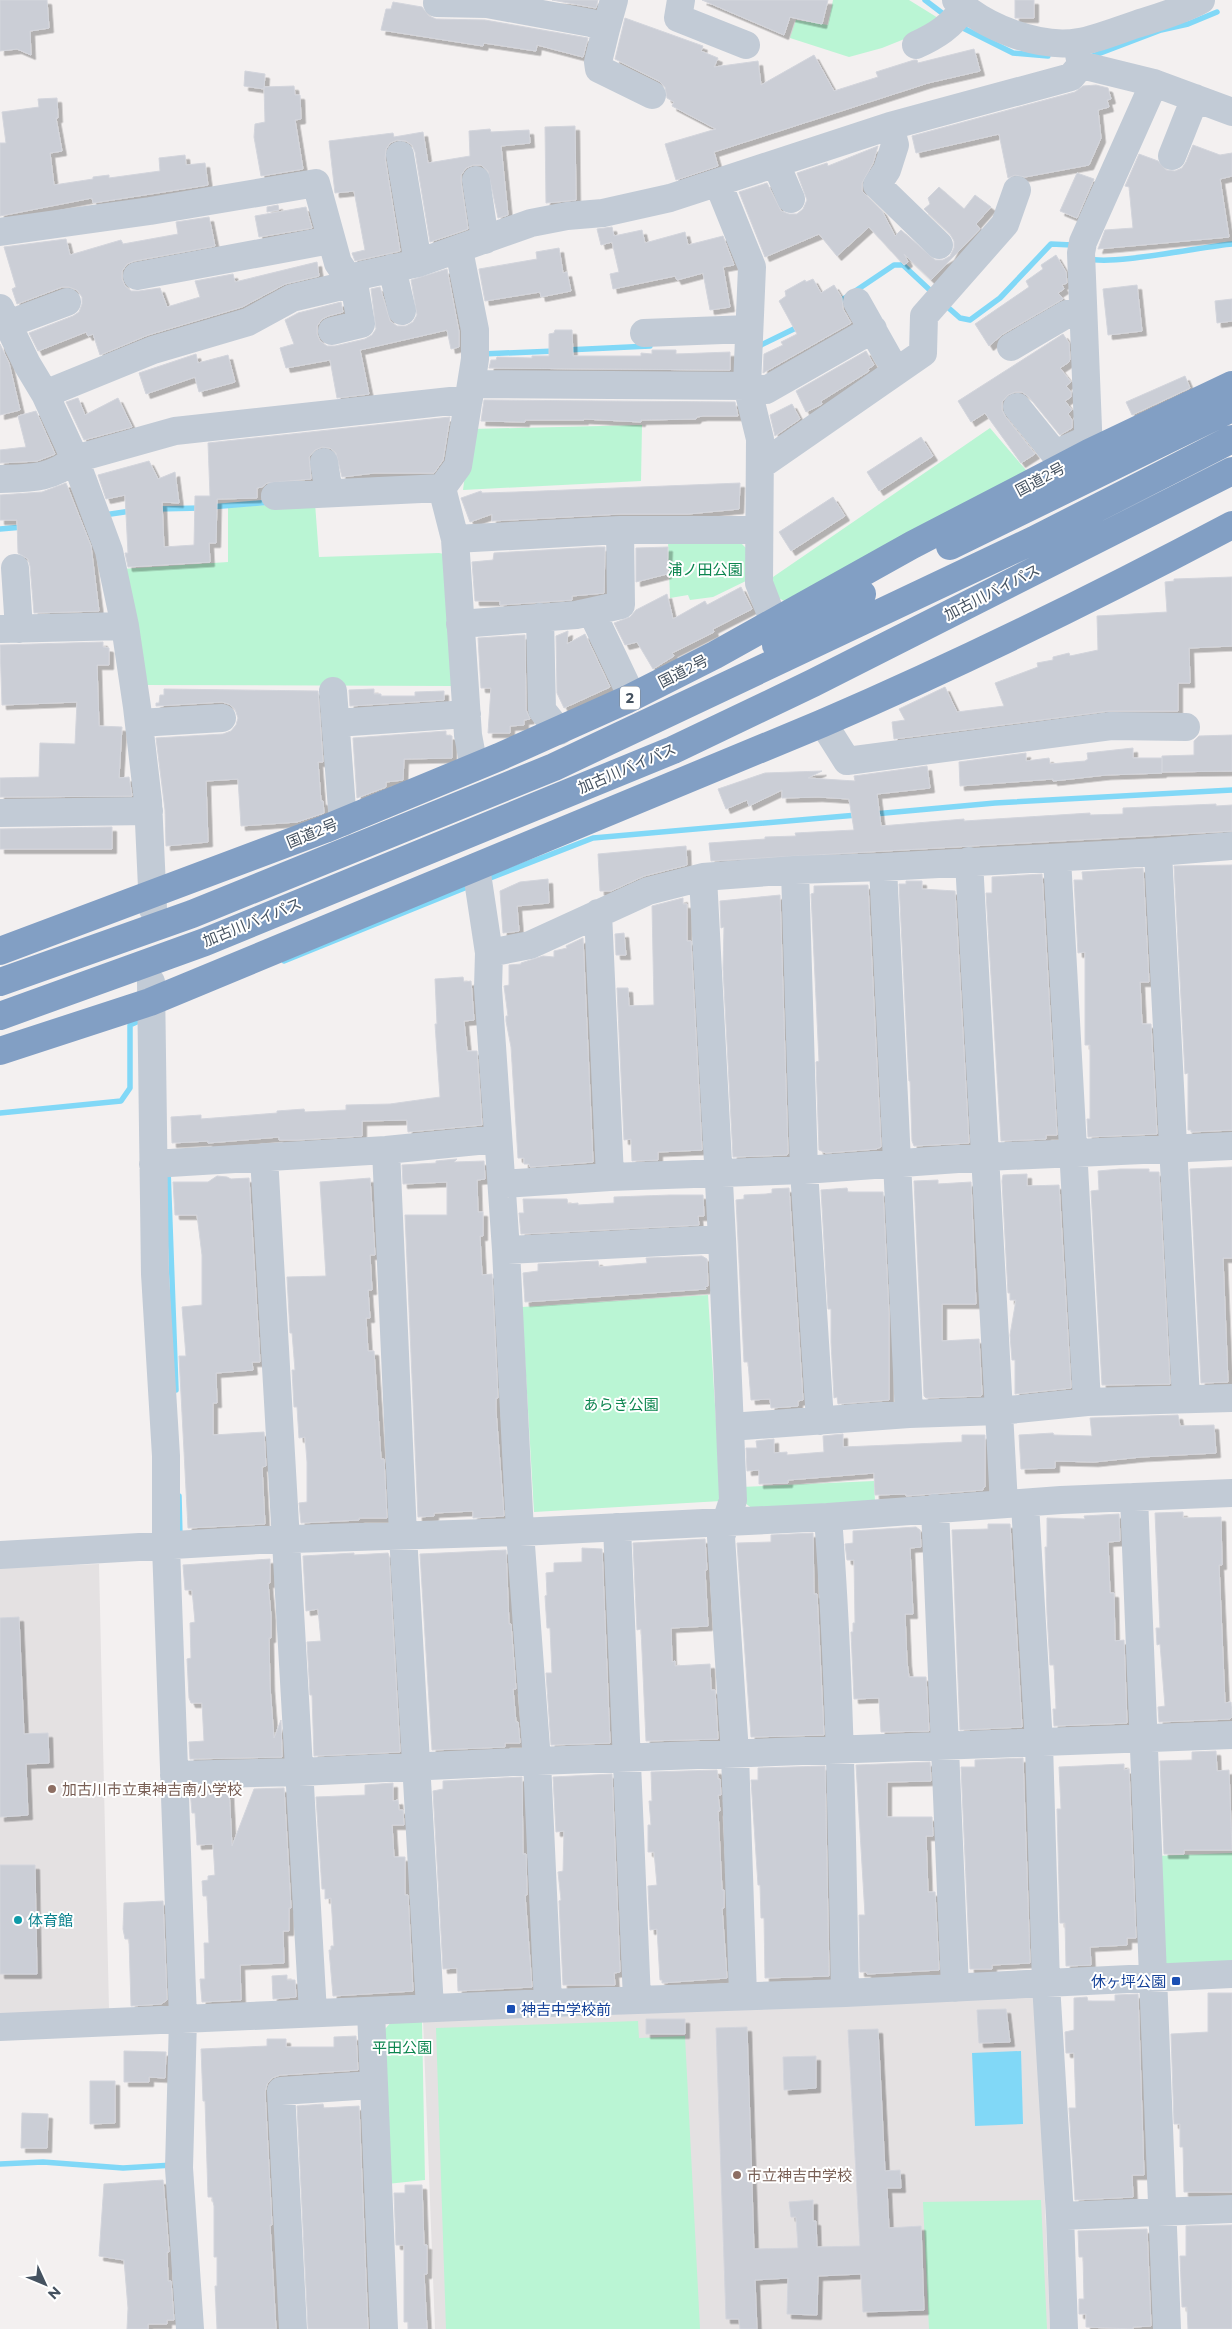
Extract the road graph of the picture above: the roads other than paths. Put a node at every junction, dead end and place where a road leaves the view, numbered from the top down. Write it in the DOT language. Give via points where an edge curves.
graph roads {
  1 [pos="614,0"];
  2 [pos="681,0"];
  3 [pos="1201,0"];
  4 [pos="437,3"];
  5 [pos="957,12"];
  6 [pos="606,29"];
  7 [pos="916,44"];
  8 [pos="746,46"];
  9 [pos="1079,54"];
  10 [pos="1154,84"];
  11 [pos="652,95"];
  12 [pos="1195,98"];
  13 [pos="1232,112"];
  14 [pos="890,126"];
  15 [pos="400,155"];
  16 [pos="1172,156"];
  17 [pos="776,164"];
  18 [pos="476,180"];
  19 [pos="718,183"];
  20 [pos="1017,190"];
  21 [pos="791,199"];
  22 [pos="0,232"];
  23 [pos="936,234"];
  24 [pos="330,240"];
  25 [pos="484,240"];
  26 [pos="459,250"];
  27 [pos="418,263"];
  28 [pos="392,268"];
  29 [pos="136,276"];
  30 [pos="353,277"];
  31 [pos="67,302"];
  32 [pos="858,302"];
  33 [pos="402,311"];
  34 [pos="1082,312"];
  35 [pos="4,316"];
  36 [pos="749,329"];
  37 [pos="873,330"];
  38 [pos="332,331"];
  39 [pos="644,333"];
  40 [pos="1011,347"];
  41 [pos="888,357"];
  42 [pos="473,374"];
  43 [pos="1232,385"];
  44 [pos="747,386"];
  45 [pos="45,394"];
  46 [pos="1016,407"];
  47 [pos="1232,408"];
  48 [pos="1232,439"];
  49 [pos="1088,446"];
  50 [pos="75,459"];
  51 [pos="324,462"];
  52 [pos="760,466"];
  53 [pos="1232,471"];
  54 [pos="0,479"];
  55 [pos="442,488"];
  56 [pos="329,493"];
  57 [pos="275,496"];
  58 [pos="1232,508"];
  59 [pos="1232,525"];
  60 [pos="620,530"];
  61 [pos="759,530"];
  62 [pos="456,539"];
  63 [pos="15,568"];
  64 [pos="540,618"];
  65 [pos="596,621"];
  66 [pos="774,622"];
  67 [pos="460,624"];
  68 [pos="125,626"];
  69 [pos="10,629"];
  70 [pos="333,691"];
  71 [pos="632,697"];
  72 [pos="467,714"];
  73 [pos="222,718"];
  74 [pos="139,723"];
  75 [pos="336,723"];
  76 [pos="823,723"];
  77 [pos="559,731"];
  78 [pos="1169,735"];
  79 [pos="673,750"];
  80 [pos="474,767"];
  81 [pos="554,767"];
  82 [pos="149,811"];
  83 [pos="0,813"];
  84 [pos="343,822"];
  85 [pos="1232,846"];
  86 [pos="1158,852"];
  87 [pos="1057,858"];
  88 [pos="969,862"];
  89 [pos="883,867"];
  90 [pos="795,870"];
  91 [pos="703,877"];
  92 [pos="478,880"];
  93 [pos="153,902"];
  94 [pos="598,913"];
  95 [pos="0,951"];
  96 [pos="489,953"];
  97 [pos="0,982"];
  98 [pos="150,1005"];
  99 [pos="0,1016"];
  100 [pos="0,1051"];
  101 [pos="498,1139"];
  102 [pos="1232,1146"];
  103 [pos="1173,1148"];
  104 [pos="386,1150"];
  105 [pos="1073,1152"];
  106 [pos="986,1156"];
  107 [pos="264,1157"];
  108 [pos="162,1163"];
  109 [pos="896,1164"];
  110 [pos="804,1170"];
  111 [pos="719,1173"];
  112 [pos="610,1178"];
  113 [pos="502,1184"];
  114 [pos="722,1239"];
  115 [pos="506,1250"];
  116 [pos="1232,1398"];
  117 [pos="1186,1399"];
  118 [pos="1087,1402"];
  119 [pos="999,1411"];
  120 [pos="910,1414"];
  121 [pos="820,1421"];
  122 [pos="730,1427"];
  123 [pos="1232,1493"];
  124 [pos="1134,1497"];
  125 [pos="1015,1504"];
  126 [pos="934,1508"];
  127 [pos="828,1517"];
  128 [pos="726,1522"];
  129 [pos="617,1527"];
  130 [pos="520,1532"];
  131 [pos="403,1534"];
  132 [pos="285,1539"];
  133 [pos="166,1546"];
  134 [pos="0,1555"];
  135 [pos="1232,1735"];
  136 [pos="1142,1739"];
  137 [pos="1039,1744"];
  138 [pos="945,1746"];
  139 [pos="840,1750"];
  140 [pos="735,1754"];
  141 [pos="628,1758"];
  142 [pos="537,1761"];
  143 [pos="417,1767"];
  144 [pos="299,1772"];
  145 [pos="174,1775"];
  146 [pos="1232,1974"];
  147 [pos="1152,1978"];
  148 [pos="1046,1984"];
  149 [pos="955,1988"];
  150 [pos="845,1993"];
  151 [pos="743,1996"];
  152 [pos="637,2000"];
  153 [pos="548,2003"];
  154 [pos="430,2008"];
  155 [pos="371,2010"];
  156 [pos="313,2013"];
  157 [pos="183,2019"];
  158 [pos="0,2027"];
  159 [pos="372,2084"];
  160 [pos="1232,2209"];
  161 [pos="1162,2212"];
  162 [pos="1060,2216"];
  163 [pos="190,2329"];
  164 [pos="293,2329"];
  165 [pos="384,2329"];
  166 [pos="1064,2329"];
  167 [pos="1167,2329"];
  1 -- 6 [label="street"];
  2 -- 8 [label="street" via="678,18 713,41"];
  3 -- 9 [label="street"];
  4 -- 6 [label="street" via="487,4 591,23"];
  5 -- 7 [label="street" via="936,36"];
  5 -- 9 [label="street" via="1004,32"];
  6 -- 11 [label="street" via="599,69"];
  9 -- 10 [label="street"];
  9 -- 14 [label="street" via="1071,77"];
  10 -- 12 [label="street"];
  10 -- 34 [label="street" via="1083,242 1080,253"];
  12 -- 13 [label="street"];
  12 -- 16 [label="street"];
  14 -- 17 [label="street"];
  14 -- 23 [label="street" via="895,145 887,170 877,185 895,215"];
  15 -- 27 [label="street"];
  17 -- 19 [label="street"];
  17 -- 21 [label="street"];
  18 -- 25 [label="street"];
  19 -- 25 [label="street" via="603,213 530,222"];
  19 -- 36 [label="street" via="752,267"];
  20 -- 52 [label="street" via="1005,224 924,316 923,353"];
  22 -- 24 [label="street" via="150,212 316,183"];
  24 -- 29 [label="street"];
  24 -- 30 [label="street" via="338,263 345,273"];
  25 -- 26 [label="street"];
  26 -- 27 [label="street"];
  26 -- 42 [label="street" via="475,330"];
  27 -- 28 [label="street"];
  28 -- 30 [label="street"];
  28 -- 33 [label="street"];
  30 -- 38 [label="street" via="361,324"];
  30 -- 45 [label="street" via="347,285 292,298 248,322 153,350"];
  31 -- 35 [label="street"];
  32 -- 37 [label="street"];
  34 -- 40 [label="street" via="1067,314"];
  34 -- 49 [label="street"];
  35 -- 45 [label="street"];
  36 -- 39 [label="street"];
  36 -- 44 [label="street"];
  37 -- 41 [label="street"];
  37 -- 44 [label="street" via="766,390"];
  42 -- 44 [label="street"];
  42 -- 50 [label="street" via="175,431"];
  42 -- 55 [label="street" via="458,466"];
  43 -- 49 [label="highway, 国道2号 / 2"];
  44 -- 52 [label="street" via="760,439"];
  45 -- 50 [label="street"];
  46 -- 49 [label="street" via="1055,454"];
  47 -- 81 [label="highway" via="930,556 745,663"];
  48 -- 81 [label="highway, 加古川バイパス / 2" via="1034,540"];
  49 -- 66 [label="highway, 国道2号 / 2"];
  50 -- 54 [label="street" via="40,478"];
  50 -- 68 [label="street" via="109,551"];
  51 -- 56 [label="street"];
  52 -- 61 [label="street"];
  53 -- 79 [label="highway, 加古川バイパス" via="813,683"];
  55 -- 56 [label="street" via="375,481"];
  55 -- 62 [label="street"];
  56 -- 57 [label="street"];
  58 -- 79 [label="highway" via="838,703"];
  59 -- 76 [label="highway" via="930,677"];
  60 -- 61 [label="street"];
  60 -- 62 [label="street"];
  60 -- 64 [label="street" via="621,605 576,615"];
  61 -- 66 [label="street" via="759,583"];
  62 -- 67 [label="street"];
  63 -- 69 [label="street"];
  64 -- 67 [label="street"];
  64 -- 77 [label="street" via="542,710"];
  65 -- 71 [label="street"];
  66 -- 71 [label="highway, 国道2号 / 2"];
  67 -- 72 [label="street"];
  68 -- 69 [label="street"];
  68 -- 74 [label="street"];
  70 -- 75 [label="street"];
  71 -- 77 [label="highway, 国道2号 / 2"];
  72 -- 75 [label="street"];
  72 -- 80 [label="street"];
  73 -- 74 [label="street"];
  74 -- 82 [label="street"];
  75 -- 84 [label="street"];
  76 -- 78 [label="street" via="847,761 1076,742 1111,726"];
  76 -- 92 [label="highway"];
  77 -- 80 [label="highway, 国道2号 / 2"];
  79 -- 99 [label="highway, 加古川バイパス" via="205,942"];
  80 -- 84 [label="highway, 国道2号 / 2"];
  81 -- 97 [label="highway, 加古川バイパス / 2" via="192,914"];
  82 -- 83 [label="street"];
  82 -- 93 [label="street"];
  84 -- 93 [label="highway, 国道2号 / 2"];
  85 -- 86 [label="street"];
  86 -- 87 [label="street"];
  86 -- 103 [label="street"];
  87 -- 88 [label="street"];
  87 -- 105 [label="street"];
  88 -- 89 [label="street"];
  88 -- 106 [label="street"];
  89 -- 90 [label="street"];
  89 -- 109 [label="street"];
  90 -- 91 [label="street"];
  90 -- 110 [label="street"];
  91 -- 94 [label="street" via="648,891"];
  91 -- 111 [label="street"];
  92 -- 96 [label="street"];
  92 -- 98 [label="highway"];
  93 -- 95 [label="highway, 国道2号 / 2"];
  94 -- 96 [label="street" via="530,945"];
  94 -- 112 [label="street"];
  96 -- 101 [label="street" via="488,988"];
  98 -- 100 [label="highway"];
  98 -- 108 [label="street"];
  101 -- 104 [label="street"];
  101 -- 113 [label="street"];
  102 -- 103 [label="street"];
  103 -- 105 [label="street"];
  103 -- 117 [label="street"];
  104 -- 107 [label="street"];
  104 -- 131 [label="street"];
  105 -- 106 [label="street"];
  105 -- 118 [label="street"];
  106 -- 109 [label="street"];
  106 -- 119 [label="street"];
  107 -- 108 [label="street"];
  107 -- 132 [label="street"];
  108 -- 133 [label="street" via="155,1274 166,1456"];
  109 -- 110 [label="street"];
  109 -- 120 [label="street"];
  110 -- 111 [label="street"];
  110 -- 121 [label="street"];
  111 -- 112 [label="street"];
  111 -- 114 [label="street"];
  112 -- 113 [label="street"];
  113 -- 115 [label="street"];
  114 -- 115 [label="street"];
  114 -- 122 [label="street"];
  115 -- 130 [label="street"];
  116 -- 117 [label="street"];
  117 -- 118 [label="street"];
  118 -- 119 [label="street"];
  119 -- 120 [label="street"];
  119 -- 125 [label="street"];
  120 -- 121 [label="street"];
  121 -- 122 [label="street"];
  122 -- 128 [label="street" via="733,1500"];
  123 -- 124 [label="street"];
  124 -- 125 [label="street"];
  124 -- 136 [label="street"];
  125 -- 126 [label="street"];
  125 -- 137 [label="street"];
  126 -- 127 [label="street"];
  126 -- 138 [label="street"];
  127 -- 128 [label="street"];
  127 -- 139 [label="street"];
  128 -- 129 [label="street"];
  128 -- 140 [label="street" via="721,1537"];
  129 -- 130 [label="street"];
  129 -- 141 [label="street"];
  130 -- 131 [label="street"];
  130 -- 142 [label="street"];
  131 -- 132 [label="street"];
  131 -- 143 [label="street"];
  132 -- 133 [label="street"];
  132 -- 144 [label="street"];
  133 -- 134 [label="street"];
  133 -- 145 [label="street"];
  135 -- 136 [label="street"];
  136 -- 137 [label="street"];
  136 -- 147 [label="street"];
  137 -- 138 [label="street"];
  137 -- 148 [label="street"];
  138 -- 139 [label="street"];
  138 -- 149 [label="street"];
  139 -- 140 [label="street"];
  139 -- 150 [label="street"];
  140 -- 141 [label="street"];
  140 -- 151 [label="street"];
  141 -- 142 [label="street"];
  141 -- 152 [label="street"];
  142 -- 143 [label="street"];
  142 -- 153 [label="street"];
  143 -- 144 [label="street"];
  143 -- 154 [label="street"];
  144 -- 145 [label="street"];
  144 -- 156 [label="street"];
  145 -- 157 [label="street"];
  146 -- 147 [label="street"];
  147 -- 148 [label="street"];
  147 -- 161 [label="street"];
  148 -- 149 [label="street"];
  148 -- 162 [label="street"];
  149 -- 150 [label="street"];
  150 -- 151 [label="street"];
  151 -- 152 [label="street"];
  152 -- 153 [label="street"];
  153 -- 154 [label="street"];
  154 -- 155 [label="street"];
  155 -- 156 [label="street"];
  155 -- 159 [label="street"];
  156 -- 157 [label="street"];
  157 -- 158 [label="street"];
  157 -- 163 [label="street" via="179,2168"];
  159 -- 164 [label="street" via="281,2091"];
  159 -- 165 [label="street"];
  160 -- 161 [label="street"];
  161 -- 162 [label="street"];
  161 -- 167 [label="street"];
  162 -- 166 [label="street"];
}
